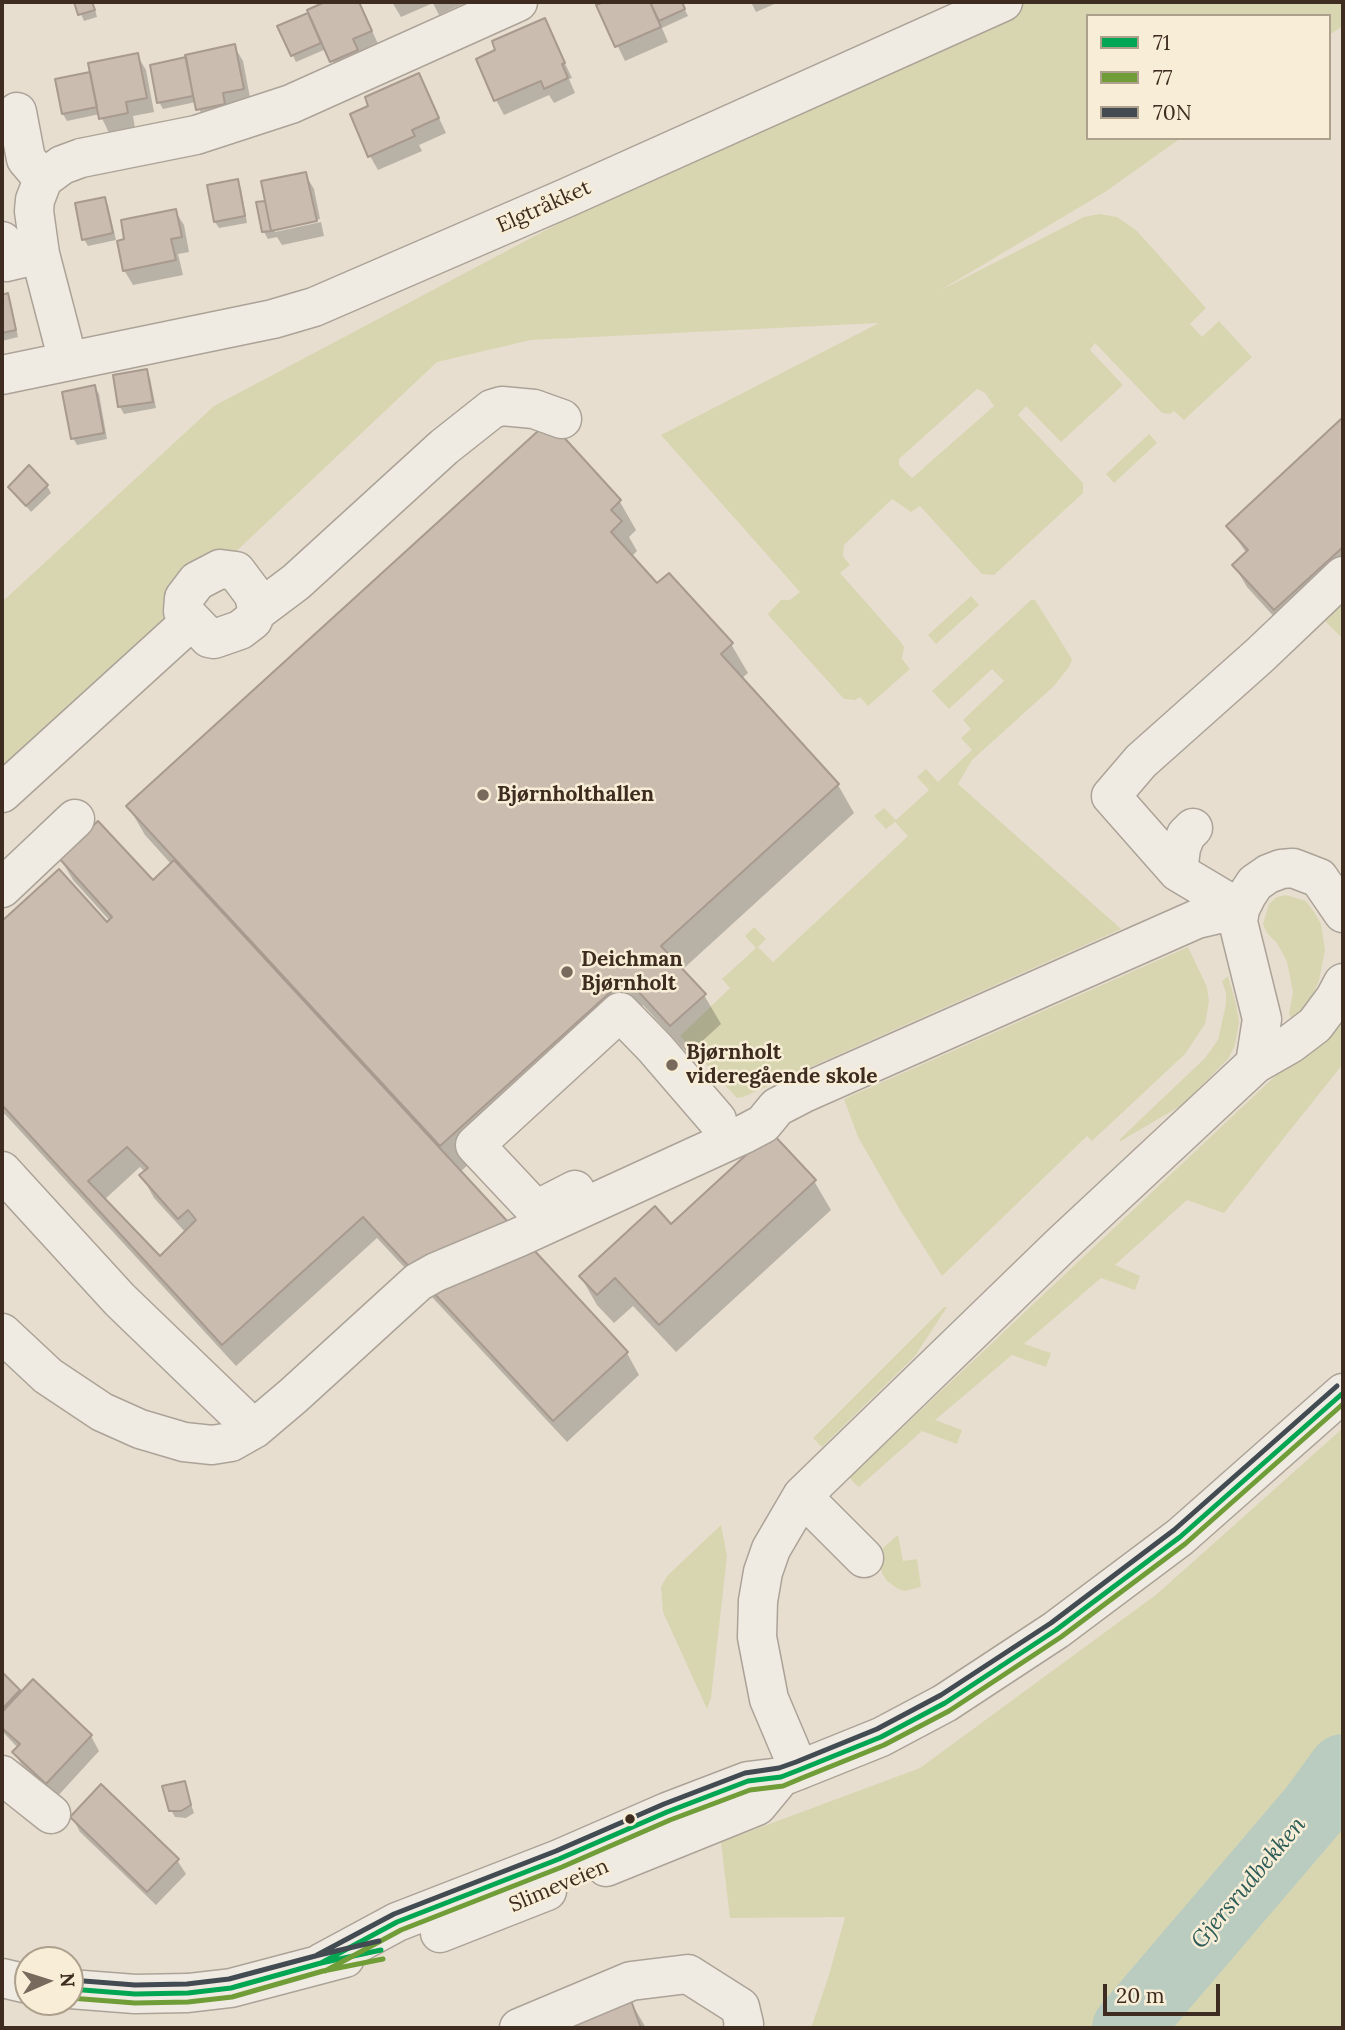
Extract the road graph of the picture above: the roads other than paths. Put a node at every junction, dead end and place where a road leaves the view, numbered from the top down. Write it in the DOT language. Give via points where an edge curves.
graph roads {
  1 [pos="518,2"];
  2 [pos="1003,2"];
  3 [pos="17,113"];
  4 [pos="43,179"];
  5 [pos="2,242"];
  6 [pos="40,254"];
  7 [pos="68,361"];
  8 [pos="2,375"];
  9 [pos="562,419"];
  10 [pos="1343,576"];
  11 [pos="256,612"];
  12 [pos="191,621"];
  13 [pos="2,793"];
  14 [pos="75,818"];
  15 [pos="1193,828"];
  16 [pos="1178,872"];
  17 [pos="2,888"];
  18 [pos="1240,909"];
  19 [pos="1343,913"];
  20 [pos="1343,983"];
  21 [pos="1255,1064"];
  22 [pos="730,1127"];
  23 [pos="2,1171"];
  24 [pos="2,1333"];
  25 [pos="1343,1393"];
  26 [pos="254,1429"];
  27 [pos="802,1496"];
  28 [pos="864,1558"];
  29 [pos="790,1773"];
  30 [pos="2,1775"];
  31 [pos="51,1814"];
  32 [pos="84,1990"];
  33 [pos="519,2028"];
  34 [pos="743,2028"];
  1 -- 4 [label="street" via="291,104 195,135 81,158"];
  2 -- 7 [label="street, Elgtråkket" via="314,307"];
  3 -- 4 [label="street" via="26,159"];
  4 -- 6 [label="street" via="34,211"];
  5 -- 6 [label="street" via="6,262"];
  6 -- 7 [label="street"];
  7 -- 8 [label="street, Elgtråkket"];
  9 -- 11 [label="street" via="534,409 492,409"];
  10 -- 16 [label="street" via="1141,761 1111,796"];
  11 -- 12 [label="street" via="240,630 214,639"];
  11 -- 12 [label="street" via="254,595 236,571 220,569 197,581 184,598 183,611"];
  12 -- 13 [label="street"];
  14 -- 17 [label="street"];
  15 -- 16 [label="street" via="1181,848"];
  16 -- 18 [label="street"];
  18 -- 19 [label="street" via="1255,883 1293,868 1319,878"];
  18 -- 21 [label="street" via="1240,933 1262,1019"];
  18 -- 22 [label="street" via="1197,919 777,1107 743,1111"];
  20 -- 21 [label="street" via="1315,1025"];
  21 -- 27 [label="street"];
  22 -- 22 [label="street" via="620,1012 475,1145 536,1210"];
  22 -- 26 [label="street" via="517,1238 418,1282"];
  23 -- 26 [label="street" via="120,1300"];
  24 -- 26 [label="street" via="77,1397 140,1429 212,1445 231,1442"];
  25 -- 29 [label="street, Slimeveien" via="1180,1537 1023,1654 903,1726"];
  27 -- 28 [label="street"];
  27 -- 29 [label="street" via="771,1549 758,1601 757,1637"];
  29 -- 32 [label="street, Slimeveien" via="747,1781 667,1812 397,1922 321,1963 232,1988 135,1994"];
  30 -- 31 [label="street"];
  33 -- 34 [label="street" via="631,1981 688,1974 740,2007"];
}
